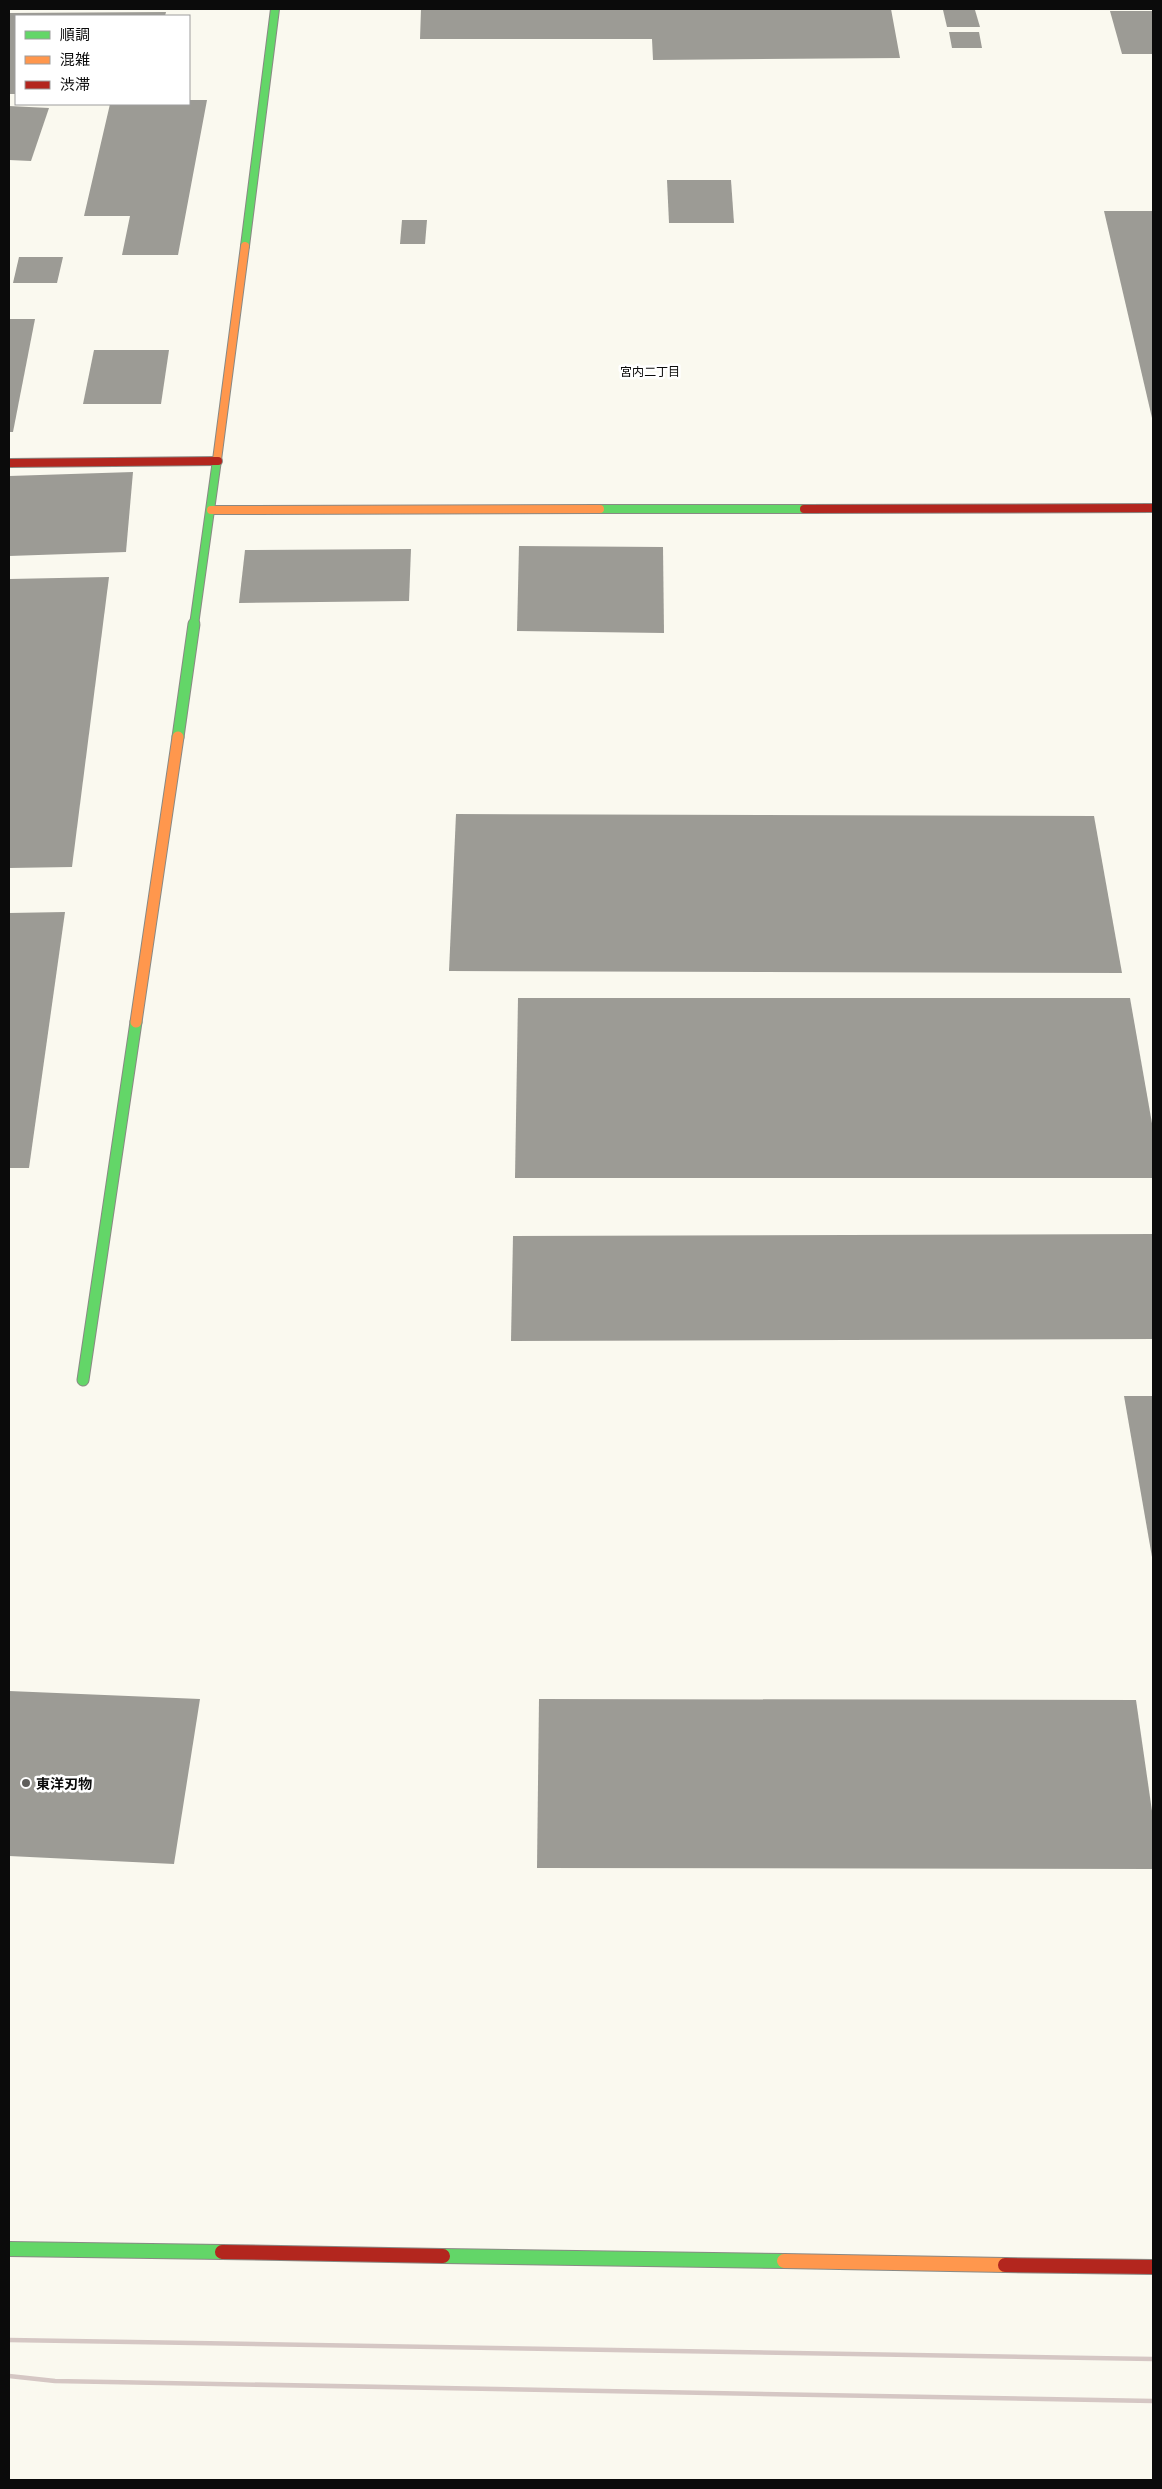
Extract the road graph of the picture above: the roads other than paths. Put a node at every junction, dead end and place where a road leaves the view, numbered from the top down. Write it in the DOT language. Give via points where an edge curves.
graph roads {
  1 [pos="275,9"];
  2 [pos="218,461"];
  3 [pos="9,463"];
  4 [pos="1153,508"];
  5 [pos="211,510"];
  6 [pos="83,1380"];
  7 [pos="9,2249"];
  8 [pos="1153,2267"];
  1 -- 2 [label="street"];
  2 -- 3 [label="street"];
  2 -- 5 [label="street"];
  4 -- 5 [label="street"];
  5 -- 6 [label="street"];
  7 -- 8 [label="street"];
}
